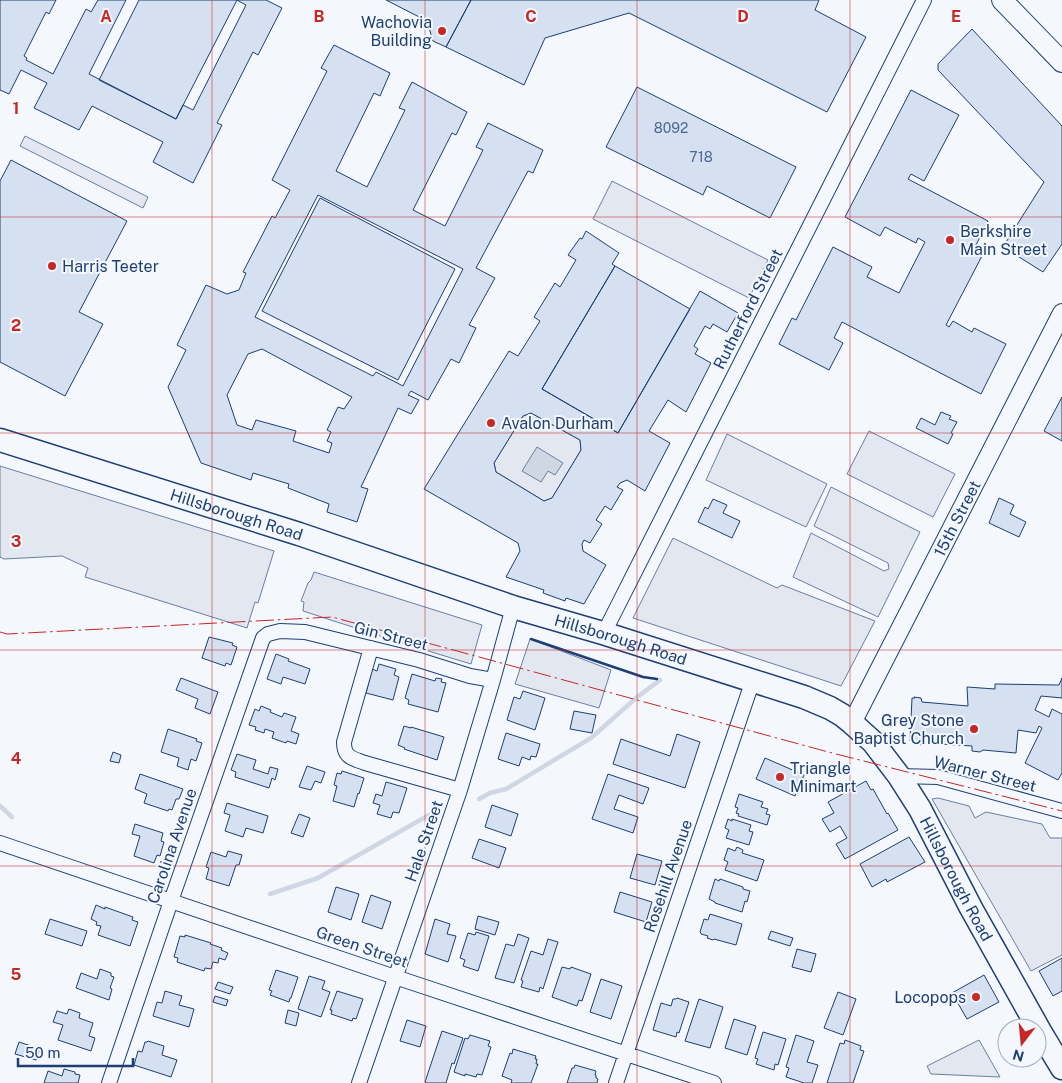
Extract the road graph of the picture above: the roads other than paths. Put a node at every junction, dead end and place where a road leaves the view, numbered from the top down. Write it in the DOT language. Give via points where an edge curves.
graph roads {
  1 [pos="924,0"];
  2 [pos="1002,0"];
  3 [pos="1062,62"];
  4 [pos="1062,312"];
  5 [pos="0,440"];
  6 [pos="513,607"];
  7 [pos="280,631"];
  8 [pos="606,634"];
  9 [pos="371,648"];
  10 [pos="493,680"];
  11 [pos="753,680"];
  12 [pos="852,723"];
  13 [pos="899,776"];
  14 [pos="460,790"];
  15 [pos="1062,811"];
  16 [pos="0,843"];
  17 [pos="171,901"];
  18 [pos="395,977"];
  19 [pos="626,1054"];
  20 [pos="1062,1068"];
  21 [pos="109,1083"];
  22 [pos="359,1083"];
  23 [pos="616,1083"];
  24 [pos="714,1083"];
  1 -- 8 [label="street, Rutherford Street" via="609,622"];
  2 -- 3 [label="main road"];
  4 -- 12 [label="street, 15th Street"];
  5 -- 6 [label="main road, Hillsborough Road" via="299,534"];
  6 -- 8 [label="main road, Hillsborough Road"];
  6 -- 10 [label="street, Hale Street"];
  7 -- 9 [label="street, Gin Street" via="305,632"];
  7 -- 17 [label="street, Carolina Avenue" via="268,634 260,644"];
  8 -- 11 [label="main road, Hillsborough Road"];
  9 -- 10 [label="street, Gin Street"];
  9 -- 14 [label="street" via="344,742 346,754"];
  10 -- 14 [label="street, Hale Street"];
  11 -- 12 [label="main road, Hillsborough Road" via="819,703 842,714"];
  11 -- 19 [label="street, Rosehill Avenue"];
  12 -- 13 [label="main road, Hillsborough Road" via="873,742"];
  13 -- 15 [label="street, Warner Street" via="938,777"];
  13 -- 20 [label="main road, Hillsborough Road"];
  14 -- 18 [label="street, Hale Street"];
  16 -- 17 [label="street, Green Street"];
  17 -- 18 [label="street, Green Street"];
  17 -- 21 [label="street, Carolina Avenue"];
  18 -- 19 [label="street, Green Street"];
  18 -- 22 [label="street, Hale Street"];
  19 -- 23 [label="street, Rosehill Avenue"];
  19 -- 24 [label="street, Green Street"];
}
